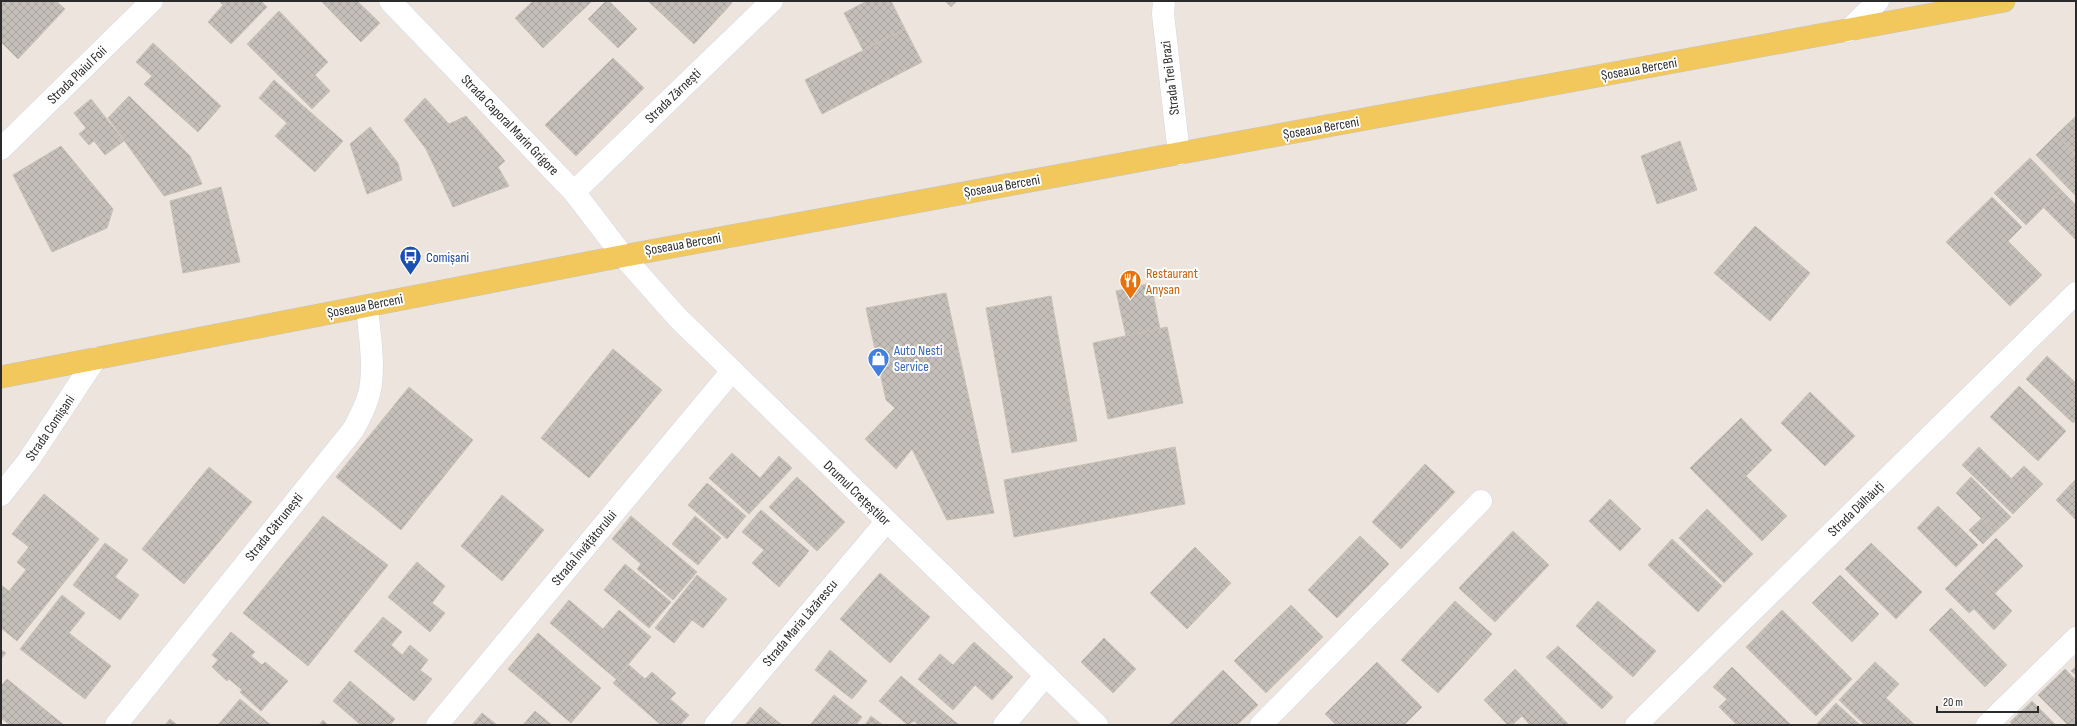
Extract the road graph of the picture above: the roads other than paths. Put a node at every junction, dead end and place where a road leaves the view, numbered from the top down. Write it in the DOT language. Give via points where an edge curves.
graph roads {
  1 [pos="152,1"];
  2 [pos="390,1"];
  3 [pos="772,1"];
  4 [pos="1164,1"];
  5 [pos="1878,1"];
  6 [pos="2004,1"];
  7 [pos="1848,31"];
  8 [pos="1,149"];
  9 [pos="1179,154"];
  10 [pos="574,192"];
  11 [pos="623,256"];
  12 [pos="2076,293"];
  13 [pos="367,306"];
  14 [pos="96,358"];
  15 [pos="732,371"];
  16 [pos="1,377"];
  17 [pos="1,495"];
  18 [pos="1481,501"];
  19 [pos="886,522"];
  20 [pos="2076,638"];
  21 [pos="1046,676"];
  22 [pos="116,725"];
  23 [pos="437,725"];
  24 [pos="715,725"];
  25 [pos="1004,725"];
  26 [pos="1097,725"];
  27 [pos="1261,725"];
  28 [pos="1636,725"];
  29 [pos="1987,725"];
  1 -- 8 [label="street, Strada Plaiul Foii"];
  2 -- 10 [label="street, Strada Caporal Marin Grigore"];
  3 -- 10 [label="street, Strada Zărnești"];
  4 -- 9 [label="street, Strada Trei Brazi" via="1163,14"];
  5 -- 7 [label="street"];
  6 -- 7 [label="main road, Șoseaua Berceni"];
  7 -- 9 [label="main road, Șoseaua Berceni"];
  9 -- 11 [label="main road, Șoseaua Berceni"];
  10 -- 11 [label="street, Strada Caporal Marin Grigore"];
  11 -- 13 [label="main road, Șoseaua Berceni"];
  11 -- 15 [label="street, Drumul Crețeștilor" via="677,317"];
  12 -- 28 [label="street, Strada Dălhăuți"];
  13 -- 14 [label="main road, Șoseaua Berceni"];
  13 -- 22 [label="street, Strada Cătrunești" via="371,358 370,389 363,412 353,430"];
  14 -- 16 [label="main road, Șoseaua Berceni"];
  14 -- 17 [label="street, Strada Comișani" via="28,461"];
  15 -- 19 [label="street, Drumul Crețeștilor"];
  15 -- 23 [label="street, Strada Învățătorului"];
  18 -- 27 [label="street"];
  19 -- 21 [label="street, Drumul Crețeștilor"];
  19 -- 24 [label="street, Strada Maria Lăzărescu"];
  20 -- 29 [label="street"];
  21 -- 25 [label="street"];
  21 -- 26 [label="street, Drumul Crețeștilor"];
}
